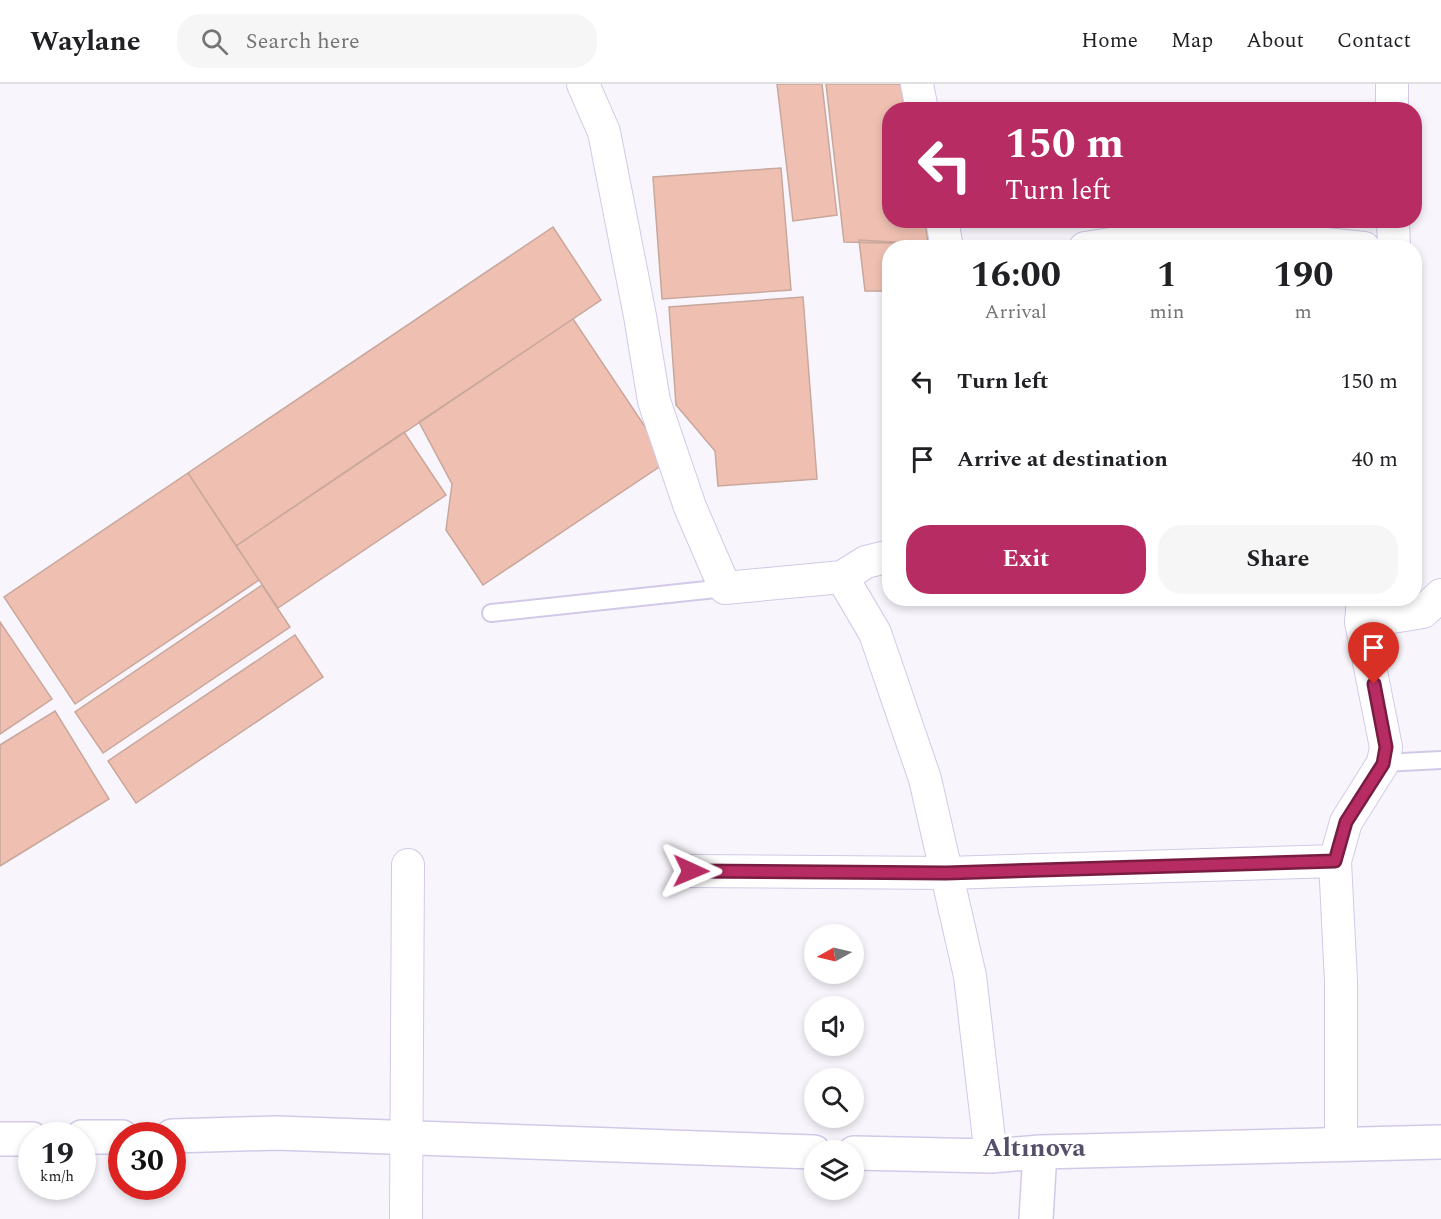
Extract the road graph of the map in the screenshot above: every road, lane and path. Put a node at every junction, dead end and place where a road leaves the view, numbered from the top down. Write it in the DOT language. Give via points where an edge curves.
graph roads {
  1 [pos="917,84"];
  2 [pos="1392,84"];
  3 [pos="592,86"];
  4 [pos="920,102"];
  5 [pos="1392,102"];
  6 [pos="1137,240"];
  7 [pos="1289,240"];
  8 [pos="882,558"];
  9 [pos="842,577"];
  10 [pos="726,588"];
  11 [pos="1441,595"];
  12 [pos="1362,610"];
  13 [pos="491,613"];
  14 [pos="1441,760"];
  15 [pos="1383,764"];
  16 [pos="1335,861"];
  17 [pos="408,865"];
  18 [pos="691,871"];
  19 [pos="946,873"];
  20 [pos="186,1136"];
  21 [pos="406,1138"];
  22 [pos="0,1139"];
  23 [pos="18,1139"];
  24 [pos="1441,1142"];
  25 [pos="1341,1143"];
  26 [pos="804,1152"];
  27 [pos="1040,1152"];
  28 [pos="864,1153"];
  29 [pos="991,1156"];
  30 [pos="406,1219"];
  31 [pos="1036,1219"];
  1 -- 4 [label="street"];
  2 -- 5 [label="street"];
  3 -- 10 [label="street" via="654,401 690,507"];
  6 -- 7 [label="street" via="1175,234 1232,234"];
  8 -- 9 [label="street" via="866,562"];
  9 -- 10 [label="street"];
  9 -- 19 [label="street" via="874,633 925,779"];
  10 -- 13 [label="lane"];
  11 -- 12 [label="street" via="1423,612"];
  12 -- 15 [label="street" via="1386,747"];
  14 -- 15 [label="lane"];
  15 -- 16 [label="street" via="1346,822"];
  16 -- 19 [label="street"];
  16 -- 25 [label="street" via="1341,981"];
  17 -- 21 [label="street"];
  18 -- 19 [label="street"];
  19 -- 29 [label="street" via="970,976"];
  20 -- 21 [label="street" via="276,1133"];
  21 -- 26 [label="street"];
  21 -- 30 [label="street"];
  22 -- 23 [label="street"];
  24 -- 25 [label="street"];
  25 -- 27 [label="street"];
  27 -- 29 [label="street"];
  27 -- 31 [label="street"];
  28 -- 29 [label="street"];
}
